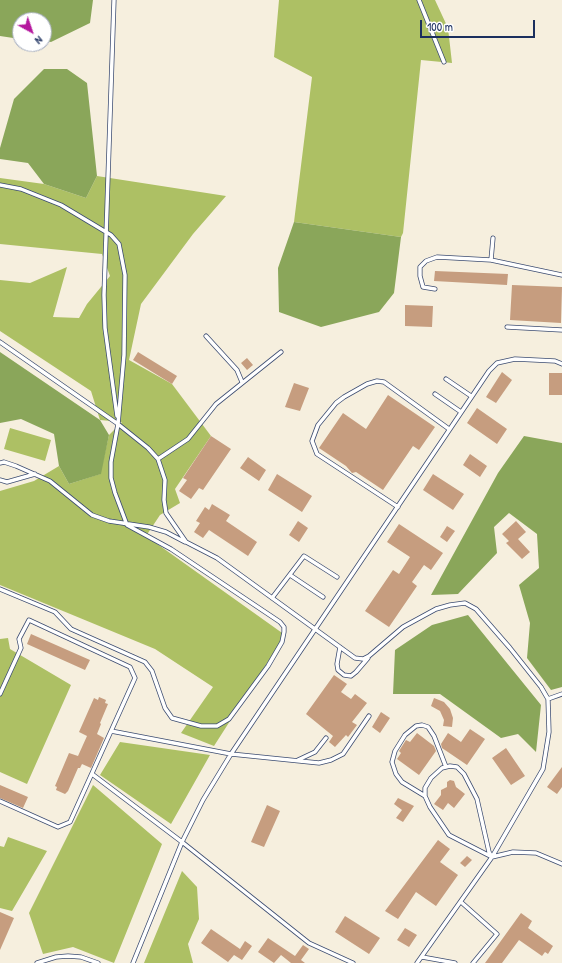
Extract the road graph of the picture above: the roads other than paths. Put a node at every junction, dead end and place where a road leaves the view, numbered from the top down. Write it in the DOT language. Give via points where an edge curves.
graph roads {
  1 [pos="114,0"];
  2 [pos="419,0"];
  3 [pos="444,62"];
  4 [pos="0,185"];
  5 [pos="106,232"];
  6 [pos="493,238"];
  7 [pos="491,260"];
  8 [pos="562,275"];
  9 [pos="435,289"];
  10 [pos="507,327"];
  11 [pos="562,330"];
  12 [pos="206,336"];
  13 [pos="0,342"];
  14 [pos="281,352"];
  15 [pos="562,364"];
  16 [pos="446,379"];
  17 [pos="242,382"];
  18 [pos="435,394"];
  19 [pos="471,396"];
  20 [pos="461,412"];
  21 [pos="118,424"];
  22 [pos="449,429"];
  23 [pos="158,459"];
  24 [pos="0,463"];
  25 [pos="35,474"];
  26 [pos="0,480"];
  27 [pos="398,508"];
  28 [pos="127,525"];
  29 [pos="186,542"];
  30 [pos="290,575"];
  31 [pos="337,577"];
  32 [pos="0,589"];
  33 [pos="323,597"];
  34 [pos="272,598"];
  35 [pos="315,630"];
  36 [pos="340,647"];
  37 [pos="348,653"];
  38 [pos="338,656"];
  39 [pos="369,656"];
  40 [pos="359,658"];
  41 [pos="360,668"];
  42 [pos="0,694"];
  43 [pos="562,694"];
  44 [pos="548,699"];
  45 [pos="370,716"];
  46 [pos="111,731"];
  47 [pos="326,738"];
  48 [pos="231,754"];
  49 [pos="297,761"];
  50 [pos="446,767"];
  51 [pos="92,774"];
  52 [pos="425,796"];
  53 [pos="0,801"];
  54 [pos="182,842"];
  55 [pos="492,857"];
  56 [pos="562,864"];
  57 [pos="461,902"];
  58 [pos="422,957"];
  59 [pos="37,963"];
  60 [pos="98,963"];
  61 [pos="133,963"];
  62 [pos="353,963"];
  63 [pos="418,963"];
  64 [pos="455,963"];
  65 [pos="473,963"];
  1 -- 5 [label="lane"];
  2 -- 3 [label="lane"];
  4 -- 5 [label="lane" via="42,196"];
  5 -- 21 [label="lane" via="105,328"];
  5 -- 21 [label="lane" via="119,244 125,275 123,373"];
  6 -- 7 [label="lane"];
  7 -- 8 [label="lane"];
  7 -- 9 [label="lane" via="437,257 426,261 420,267 423,287"];
  10 -- 11 [label="lane"];
  12 -- 17 [label="lane" via="237,370"];
  13 -- 21 [label="lane"];
  14 -- 17 [label="lane"];
  15 -- 19 [label="lane" via="554,361 515,359 497,363"];
  16 -- 19 [label="lane"];
  17 -- 23 [label="lane" via="216,404 188,439"];
  18 -- 20 [label="lane"];
  19 -- 20 [label="lane"];
  20 -- 22 [label="lane"];
  21 -- 23 [label="lane"];
  21 -- 28 [label="lane" via="111,462 111,478"];
  22 -- 27 [label="lane"];
  22 -- 27 [label="lane" via="384,382 377,381 344,397 318,425 312,441 317,454"];
  23 -- 29 [label="lane" via="165,480 166,514"];
  24 -- 25 [label="lane" via="4,462"];
  25 -- 26 [label="lane" via="7,482"];
  25 -- 28 [label="lane" via="55,485 92,515"];
  27 -- 35 [label="lane"];
  28 -- 29 [label="lane" via="149,527"];
  28 -- 32 [label="lane" via="171,549 284,627 282,642 268,666 237,710 224,723 209,727 175,720 165,708 154,676 145,662 71,629 55,612"];
  29 -- 34 [label="lane" via="217,558"];
  30 -- 31 [label="lane" via="304,556"];
  30 -- 33 [label="lane"];
  30 -- 34 [label="lane"];
  34 -- 35 [label="lane"];
  35 -- 36 [label="lane"];
  35 -- 48 [label="lane"];
  36 -- 37 [label="lane"];
  36 -- 38 [label="lane"];
  37 -- 38 [label="lane"];
  37 -- 40 [label="lane"];
  38 -- 41 [label="lane" via="338,670 344,675 351,676"];
  39 -- 40 [label="lane"];
  39 -- 41 [label="lane"];
  39 -- 44 [label="lane" via="403,627 436,609 450,604 465,603 476,609 505,642"];
  40 -- 41 [label="lane"];
  42 -- 46 [label="lane" via="21,648 19,639 29,620 130,667 134,672 133,683"];
  43 -- 44 [label="lane"];
  44 -- 55 [label="lane" via="549,732 543,769"];
  45 -- 49 [label="lane" via="343,754 319,763"];
  46 -- 48 [label="lane"];
  46 -- 51 [label="lane"];
  47 -- 49 [label="lane" via="315,752"];
  48 -- 49 [label="lane"];
  48 -- 54 [label="lane" via="203,800"];
  50 -- 52 [label="lane" via="431,778 425,788"];
  50 -- 52 [label="lane" via="428,727 416,726 405,735 395,751 392,762 402,782"];
  50 -- 55 [label="lane" via="457,768 472,787"];
  51 -- 53 [label="lane" via="70,822 58,827"];
  51 -- 54 [label="lane"];
  52 -- 55 [label="lane" via="449,835"];
  54 -- 61 [label="lane"];
  54 -- 62 [label="lane" via="310,943"];
  55 -- 56 [label="lane" via="513,852 536,853"];
  55 -- 57 [label="lane"];
  57 -- 58 [label="lane"];
  57 -- 65 [label="lane" via="496,934"];
  58 -- 63 [label="lane"];
  58 -- 64 [label="lane"];
  59 -- 60 [label="lane" via="68,956"];
}
